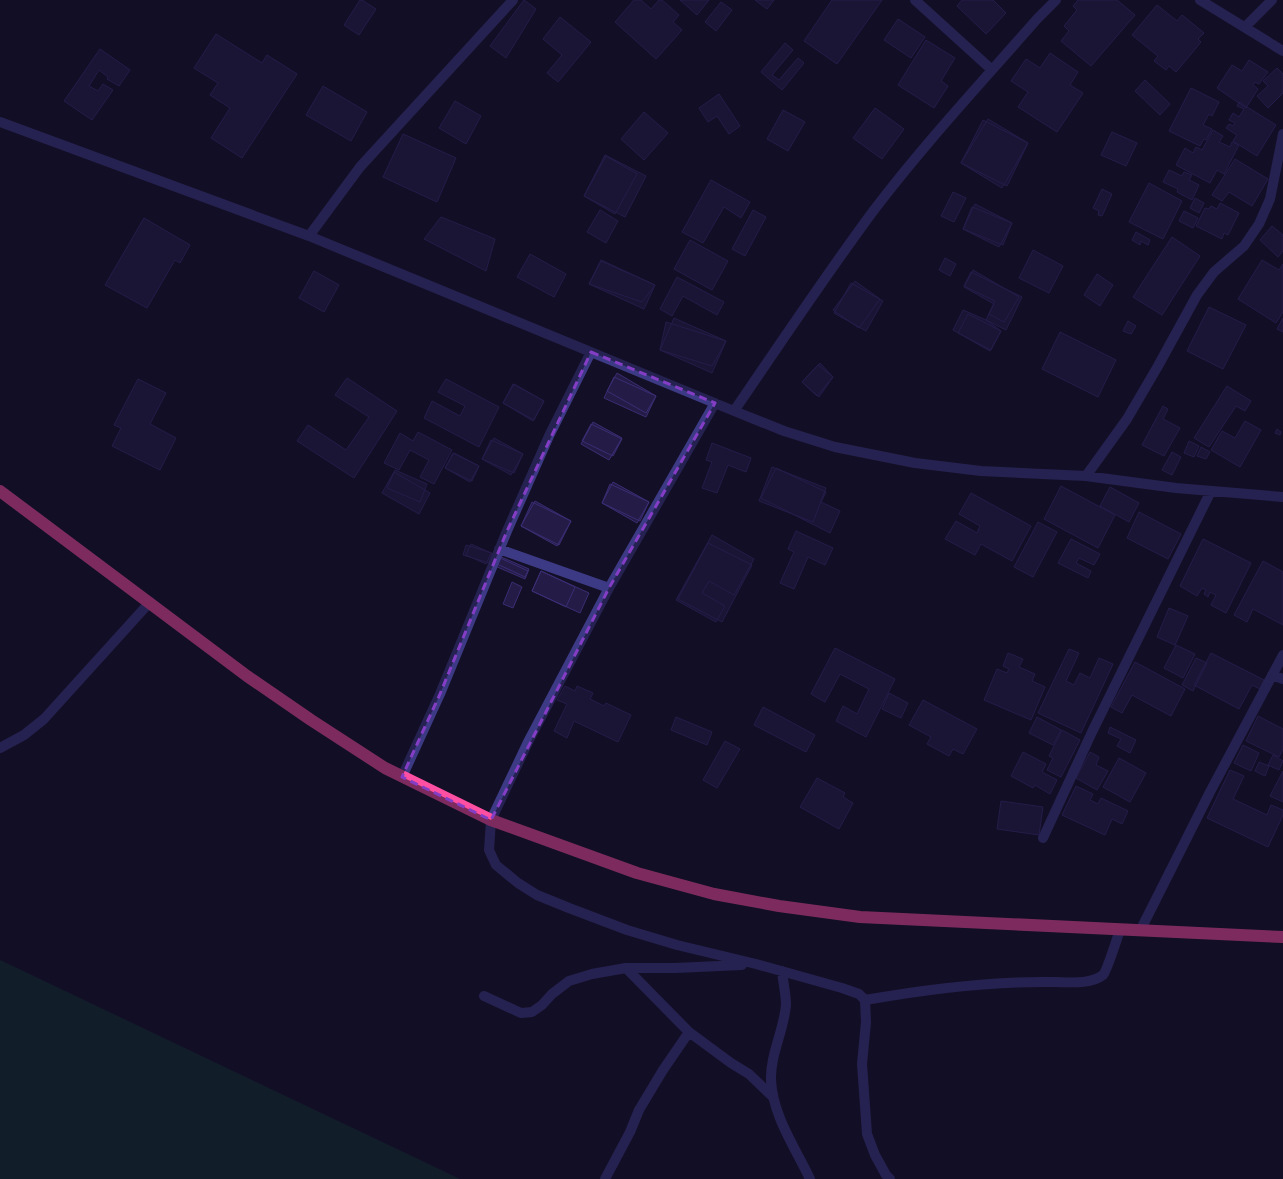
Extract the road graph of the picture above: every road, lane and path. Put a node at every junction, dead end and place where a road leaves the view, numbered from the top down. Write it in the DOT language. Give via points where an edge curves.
graph roads {
  1 [pos="513,0"];
  2 [pos="915,0"];
  3 [pos="1056,0"];
  4 [pos="1200,0"];
  5 [pos="1272,0"];
  6 [pos="1245,27"];
  7 [pos="1283,51"];
  8 [pos="992,70"];
  9 [pos="0,122"];
  10 [pos="1283,134"];
  11 [pos="309,236"];
  12 [pos="591,352"];
  13 [pos="715,403"];
  14 [pos="734,411"];
  15 [pos="1086,476"];
  16 [pos="0,491"];
  17 [pos="1211,491"];
  18 [pos="1283,497"];
  19 [pos="499,549"];
  20 [pos="609,588"];
  21 [pos="150,602"];
  22 [pos="1283,655"];
  23 [pos="1272,675"];
  24 [pos="1283,679"];
  25 [pos="0,748"];
  26 [pos="402,777"];
  27 [pos="491,820"];
  28 [pos="1042,838"];
  29 [pos="1120,930"];
  30 [pos="1140,931"];
  31 [pos="1283,937"];
  32 [pos="756,964"];
  33 [pos="626,968"];
  34 [pos="782,971"];
  35 [pos="484,996"];
  36 [pos="866,1000"];
  37 [pos="689,1032"];
  38 [pos="773,1097"];
  39 [pos="884,1178"];
  40 [pos="605,1179"];
  41 [pos="810,1179"];
  1 -- 11 [label="street" via="360,167"];
  2 -- 8 [label="street"];
  3 -- 8 [label="street"];
  4 -- 6 [label="street"];
  5 -- 6 [label="street"];
  6 -- 7 [label="street"];
  8 -- 14 [label="street" via="927,144 875,210"];
  9 -- 11 [label="street"];
  10 -- 15 [label="street" via="1270,199 1259,224 1244,246 1214,272 1197,295 1126,419"];
  11 -- 12 [label="street"];
  12 -- 13 [label="street"];
  12 -- 19 [label="street" via="549,436"];
  13 -- 14 [label="street"];
  13 -- 20 [label="street"];
  14 -- 15 [label="street" via="784,431 835,447 915,463 981,471"];
  15 -- 17 [label="street"];
  16 -- 21 [label="highway"];
  17 -- 18 [label="street"];
  17 -- 28 [label="street"];
  19 -- 20 [label="street"];
  19 -- 26 [label="street" via="440,694"];
  20 -- 27 [label="street" via="529,740"];
  21 -- 25 [label="street" via="44,719"];
  21 -- 26 [label="highway" via="311,720"];
  22 -- 23 [label="street"];
  23 -- 24 [label="street"];
  23 -- 30 [label="street"];
  26 -- 27 [label="highway"];
  27 -- 29 [label="highway" via="637,873 714,894 779,906 860,917"];
  27 -- 32 [label="street" via="489,850 496,865 538,895 627,930"];
  29 -- 30 [label="highway"];
  29 -- 36 [label="street" via="1104,974 1096,979 1084,982 959,986"];
  30 -- 31 [label="highway"];
  32 -- 33 [label="street"];
  32 -- 34 [label="street"];
  33 -- 35 [label="street" via="569,981 532,1012 521,1013"];
  33 -- 37 [label="street"];
  34 -- 36 [label="street" via="842,988 859,994"];
  34 -- 38 [label="street" via="786,1005 772,1068"];
  36 -- 39 [label="street" via="862,1064 867,1134"];
  37 -- 38 [label="street" via="749,1074"];
  37 -- 40 [label="street" via="639,1110"];
  38 -- 41 [label="street" via="779,1118"];
}
